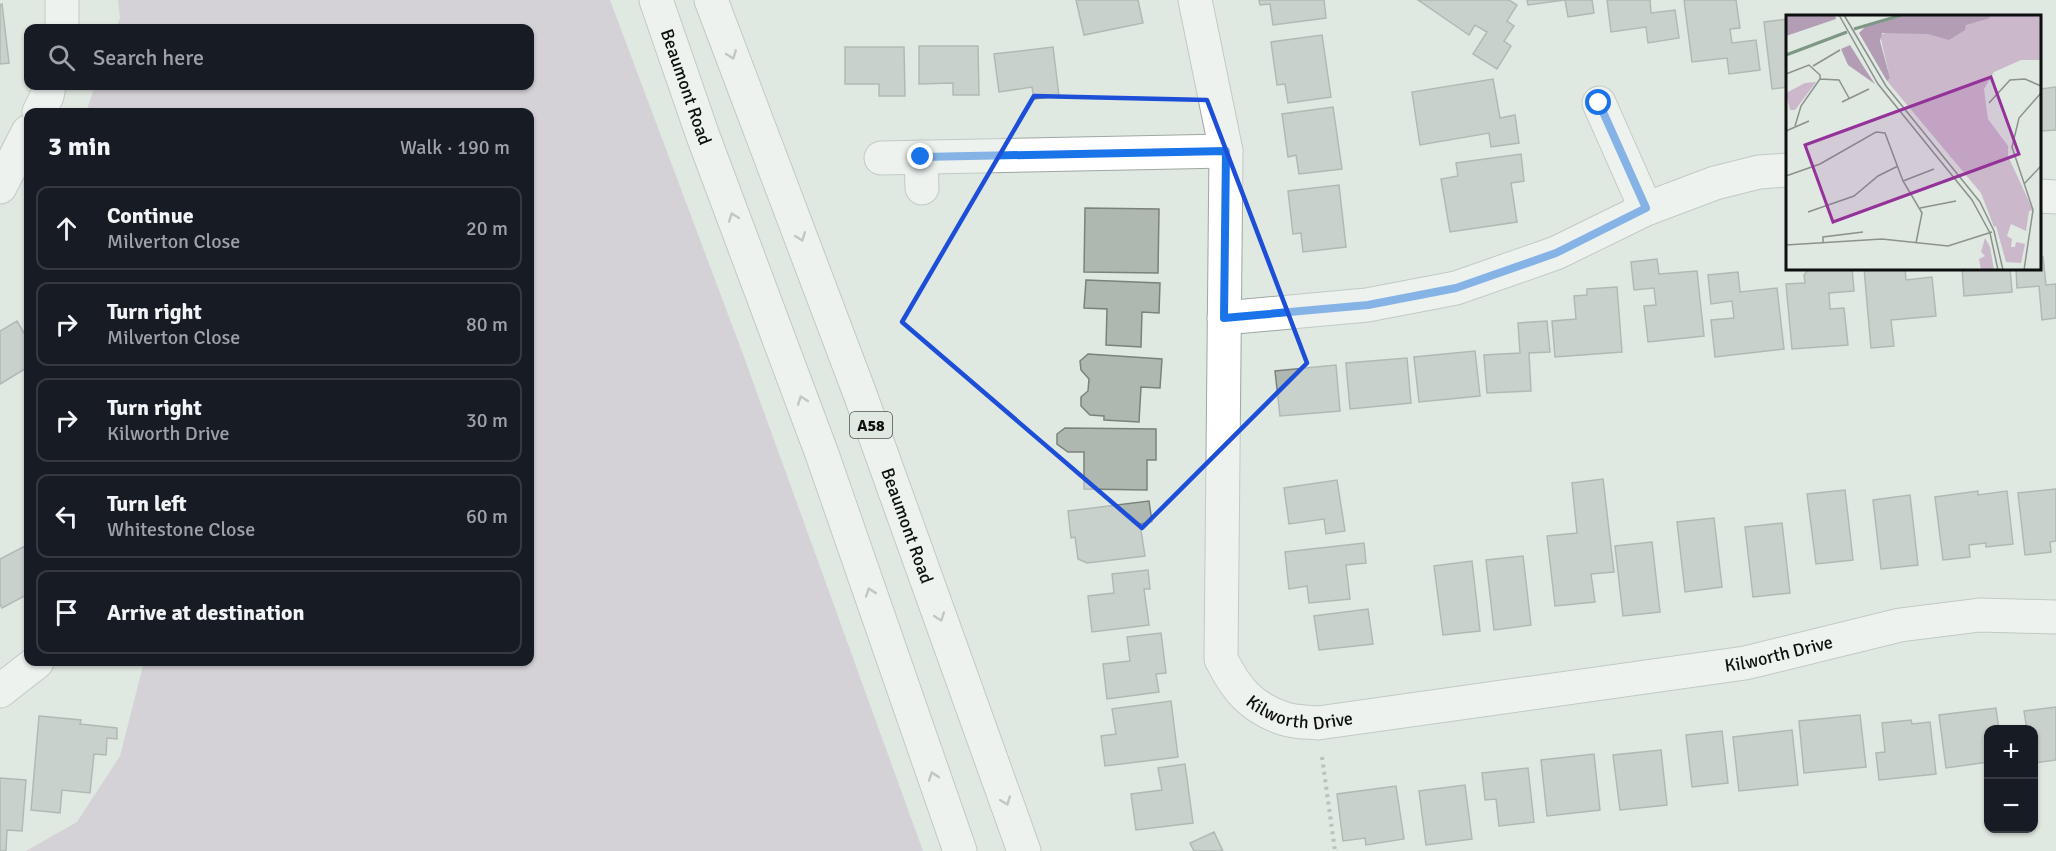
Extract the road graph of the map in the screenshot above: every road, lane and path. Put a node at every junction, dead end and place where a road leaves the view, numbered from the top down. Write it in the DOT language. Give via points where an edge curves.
graph roads {
  1 [pos="62,0"];
  2 [pos="656,0"];
  3 [pos="711,0"];
  4 [pos="1195,0"];
  5 [pos="62,24"];
  6 [pos="48,90"];
  7 [pos="1599,103"];
  8 [pos="41,108"];
  9 [pos="24,140"];
  10 [pos="1226,151"];
  11 [pos="881,158"];
  12 [pos="1786,170"];
  13 [pos="0,187"];
  14 [pos="2041,196"];
  15 [pos="2056,197"];
  16 [pos="1646,208"];
  17 [pos="1224,318"];
  18 [pos="2056,617"];
  19 [pos="32,666"];
  20 [pos="0,691"];
  21 [pos="1318,723"];
  22 [pos="960,851"];
  23 [pos="1024,851"];
  24 [pos="1335,851"];
  1 -- 5 [label="main road"];
  22 -- 2 [label="main road, Beaumont Road, one-way" via="822,454"];
  3 -- 23 [label="main road, Beaumont Road / A58, one-way" via="860,394"];
  4 -- 10 [label="main road, Kilworth Drive"];
  6 -- 8 [label="main road"];
  7 -- 16 [label="main road"];
  9 -- 13 [label="main road"];
  10 -- 11 [label="main road" via="922,172"];
  10 -- 17 [label="main road, Kilworth Drive"];
  12 -- 16 [label="main road" via="1715,183"];
  14 -- 15 [label="main road"];
  16 -- 17 [label="main road" via="1556,253 1456,288 1368,305"];
  17 -- 21 [label="main road, Kilworth Drive" via="1221,659 1233,684 1256,705 1286,720"];
  18 -- 21 [label="main road, Kilworth Drive" via="1980,615 1900,625 1745,663"];
  19 -- 20 [label="main road"];
  21 -- 24 [label="path"];
}
